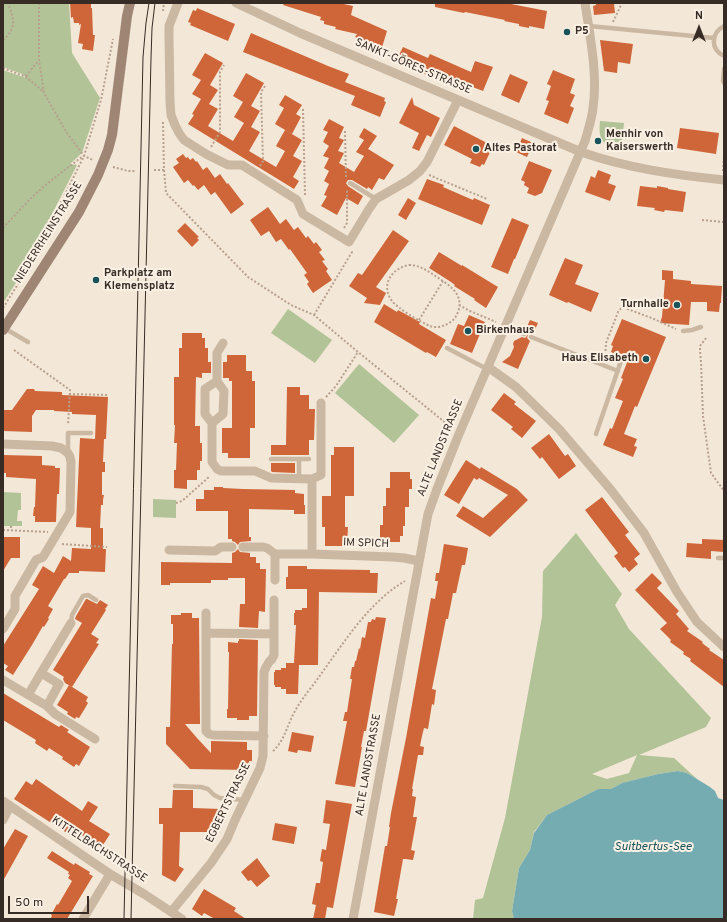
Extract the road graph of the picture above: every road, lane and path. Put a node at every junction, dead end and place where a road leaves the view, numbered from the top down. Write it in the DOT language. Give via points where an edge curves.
graph roads {
  1 [pos="8,3"];
  2 [pos="39,3"];
  3 [pos="130,3"];
  4 [pos="178,3"];
  5 [pos="236,3"];
  6 [pos="585,3"];
  7 [pos="622,3"];
  8 [pos="589,26"];
  9 [pos="724,26"];
  10 [pos="610,27"];
  11 [pos="714,38"];
  12 [pos="3,40"];
  13 [pos="724,56"];
  14 [pos="109,59"];
  15 [pos="39,60"];
  16 [pos="224,64"];
  17 [pos="3,68"];
  18 [pos="724,68"];
  19 [pos="26,77"];
  20 [pos="724,83"];
  21 [pos="265,86"];
  22 [pos="44,93"];
  23 [pos="458,100"];
  24 [pos="303,108"];
  25 [pos="581,152"];
  26 [pos="206,154"];
  27 [pos="84,156"];
  28 [pos="724,156"];
  29 [pos="95,161"];
  30 [pos="113,167"];
  31 [pos="164,170"];
  32 [pos="135,171"];
  33 [pos="420,171"];
  34 [pos="255,174"];
  35 [pos="723,180"];
  36 [pos="350,183"];
  37 [pos="376,199"];
  38 [pos="487,199"];
  39 [pos="299,205"];
  40 [pos="702,220"];
  41 [pos="724,222"];
  42 [pos="3,228"];
  43 [pos="349,242"];
  44 [pos="443,281"];
  45 [pos="459,305"];
  46 [pos="3,308"];
  47 [pos="314,315"];
  48 [pos="419,320"];
  49 [pos="506,327"];
  50 [pos="701,327"];
  51 [pos="3,329"];
  52 [pos="683,331"];
  53 [pos="524,334"];
  54 [pos="531,337"];
  55 [pos="706,338"];
  56 [pos="28,342"];
  57 [pos="223,343"];
  58 [pos="447,348"];
  59 [pos="14,350"];
  60 [pos="358,352"];
  61 [pos="621,361"];
  62 [pos="603,365"];
  63 [pos="488,368"];
  64 [pos="618,371"];
  65 [pos="217,381"];
  66 [pos="70,394"];
  67 [pos="109,395"];
  68 [pos="321,403"];
  69 [pos="212,423"];
  70 [pos="68,432"];
  71 [pos="91,433"];
  72 [pos="459,434"];
  73 [pos="596,434"];
  74 [pos="3,444"];
  75 [pos="68,453"];
  76 [pos="271,459"];
  77 [pos="299,459"];
  78 [pos="308,459"];
  79 [pos="217,469"];
  80 [pos="299,479"];
  81 [pos="312,479"];
  82 [pos="724,491"];
  83 [pos="176,503"];
  84 [pos="11,526"];
  85 [pos="3,530"];
  86 [pos="11,530"];
  87 [pos="56,536"];
  88 [pos="107,547"];
  89 [pos="232,547"];
  90 [pos="243,547"];
  91 [pos="169,550"];
  92 [pos="275,554"];
  93 [pos="312,554"];
  94 [pos="718,558"];
  95 [pos="724,558"];
  96 [pos="419,561"];
  97 [pos="416,575"];
  98 [pos="274,580"];
  99 [pos="96,600"];
  100 [pos="274,600"];
  101 [pos="206,614"];
  102 [pos="71,623"];
  103 [pos="3,629"];
  104 [pos="206,633"];
  105 [pos="274,634"];
  106 [pos="724,647"];
  107 [pos="41,674"];
  108 [pos="3,680"];
  109 [pos="28,695"];
  110 [pos="47,706"];
  111 [pos="264,736"];
  112 [pos="96,739"];
  113 [pos="282,740"];
  114 [pos="175,786"];
  115 [pos="244,800"];
  116 [pos="7,804"];
  117 [pos="3,820"];
  118 [pos="110,874"];
  119 [pos="171,912"];
  120 [pos="83,919"];
  121 [pos="182,919"];
  122 [pos="353,919"];
  1 -- 12 [label="path" via="13,25"];
  2 -- 15 [label="path"];
  3 -- 51 [label="main road, NIEDERRHEINSTRASSE" via="108,150 79,212"];
  4 -- 26 [label="street" via="169,26 171,115 178,133 184,140"];
  5 -- 23 [label="street, SANKT-GÖRES-STRASSE"];
  6 -- 8 [label="street, ALTE LANDSTRASSE"];
  7 -- 10 [label="path"];
  8 -- 10 [label="lane"];
  8 -- 25 [label="street, ALTE LANDSTRASSE" via="594,97"];
  9 -- 11 [label="lane"];
  10 -- 11 [label="lane"];
  11 -- 13 [label="lane" via="715,47"];
  14 -- 27 [label="path" via="101,100"];
  15 -- 19 [label="path"];
  15 -- 22 [label="path"];
  16 -- 26 [label="path" via="220,72 220,132"];
  17 -- 19 [label="path"];
  18 -- 20 [label="lane"];
  19 -- 22 [label="path"];
  21 -- 34 [label="path" via="261,92 263,161"];
  22 -- 27 [label="path" via="67,133"];
  23 -- 25 [label="street, SANKT-GÖRES-STRASSE"];
  23 -- 33 [label="street"];
  24 -- 39 [label="path" via="305,194"];
  25 -- 35 [label="street, SANKT-GÖRES-STRASSE" via="636,168"];
  25 -- 49 [label="street, ALTE LANDSTRASSE"];
  26 -- 34 [label="street" via="228,165 242,165"];
  27 -- 29 [label="path"];
  27 -- 42 [label="path" via="48,183"];
  27 -- 46 [label="path" via="46,233"];
  28 -- 35 [label="path"];
  30 -- 32 [label="path"];
  31 -- 47 [label="path" via="166,193 248,277 291,305"];
  33 -- 37 [label="street"];
  33 -- 38 [label="path"];
  34 -- 39 [label="street" via="297,200"];
  36 -- 37 [label="lane"];
  37 -- 43 [label="street"];
  39 -- 43 [label="street" via="303,214"];
  40 -- 41 [label="path"];
  43 -- 47 [label="path" via="352,252"];
  44 -- 45 [label="path" via="457,293"];
  44 -- 48 [label="path"];
  44 -- 48 [label="path" via="421,267 409,265 394,271 388,283 388,292 393,302"];
  45 -- 48 [label="path" via="456,317 443,326 431,326"];
  45 -- 49 [label="path"];
  47 -- 60 [label="path"];
  49 -- 53 [label="lane"];
  49 -- 63 [label="street, ALTE LANDSTRASSE"];
  50 -- 52 [label="lane"];
  51 -- 56 [label="lane"];
  52 -- 62 [label="path" via="625,308 619,309 606,343 606,358"];
  54 -- 62 [label="lane"];
  55 -- 82 [label="path" via="700,346 703,416 711,473"];
  57 -- 65 [label="street" via="217,353"];
  58 -- 63 [label="lane"];
  59 -- 66 [label="path" via="70,390"];
  60 -- 68 [label="path" via="336,386"];
  60 -- 72 [label="path"];
  61 -- 64 [label="lane"];
  62 -- 64 [label="lane"];
  63 -- 72 [label="street, ALTE LANDSTRASSE"];
  63 -- 106 [label="street" via="516,387 559,430 611,490 644,533 697,622"];
  64 -- 73 [label="lane"];
  65 -- 69 [label="street" via="224,391 223,414"];
  65 -- 69 [label="street" via="205,389 205,414"];
  66 -- 67 [label="path"];
  66 -- 70 [label="path"];
  68 -- 81 [label="street" via="321,475"];
  69 -- 79 [label="street" via="212,462"];
  70 -- 71 [label="lane"];
  70 -- 75 [label="lane"];
  72 -- 96 [label="street, ALTE LANDSTRASSE" via="428,514"];
  74 -- 75 [label="street" via="52,446"];
  75 -- 87 [label="street" via="71,462 70,512"];
  76 -- 77 [label="lane"];
  77 -- 78 [label="lane"];
  77 -- 80 [label="lane"];
  79 -- 80 [label="street" via="255,471 271,478"];
  79 -- 83 [label="path" via="186,498"];
  80 -- 81 [label="street"];
  81 -- 93 [label="street"];
  84 -- 86 [label="path"];
  85 -- 86 [label="path"];
  86 -- 87 [label="path"];
  87 -- 88 [label="path" via="63,545"];
  87 -- 103 [label="street" via="43,557 36,560 15,596 15,609"];
  89 -- 91 [label="street" via="221,546 214,551"];
  90 -- 92 [label="street, IM SPICH" via="263,547"];
  92 -- 93 [label="street, IM SPICH"];
  92 -- 98 [label="street"];
  93 -- 96 [label="street, IM SPICH" via="393,557"];
  94 -- 95 [label="lane"];
  96 -- 97 [label="street, ALTE LANDSTRASSE"];
  97 -- 113 [label="path" via="394,588 359,623 295,711"];
  97 -- 122 [label="street, ALTE LANDSTRASSE"];
  99 -- 102 [label="lane" via="88,595 83,596 72,615"];
  100 -- 105 [label="street, EGBERTSTRASSE"];
  101 -- 104 [label="street"];
  102 -- 107 [label="street"];
  104 -- 105 [label="street"];
  104 -- 111 [label="street" via="206,731 213,735"];
  105 -- 111 [label="street, EGBERTSTRASSE" via="274,655 264,672"];
  107 -- 109 [label="street"];
  107 -- 110 [label="street" via="59,684"];
  108 -- 109 [label="street"];
  109 -- 110 [label="street"];
  110 -- 112 [label="street" via="55,714"];
  111 -- 115 [label="street, EGBERTSTRASSE" via="260,768"];
  114 -- 115 [label="lane" via="202,787 220,798"];
  115 -- 119 [label="street, EGBERTSTRASSE" via="227,839"];
  116 -- 117 [label="street"];
  116 -- 118 [label="street, KITTELBACHSTRASSE"];
  118 -- 119 [label="street, KITTELBACHSTRASSE"];
  118 -- 120 [label="street"];
  119 -- 121 [label="street, KITTELBACHSTRASSE"];
}
